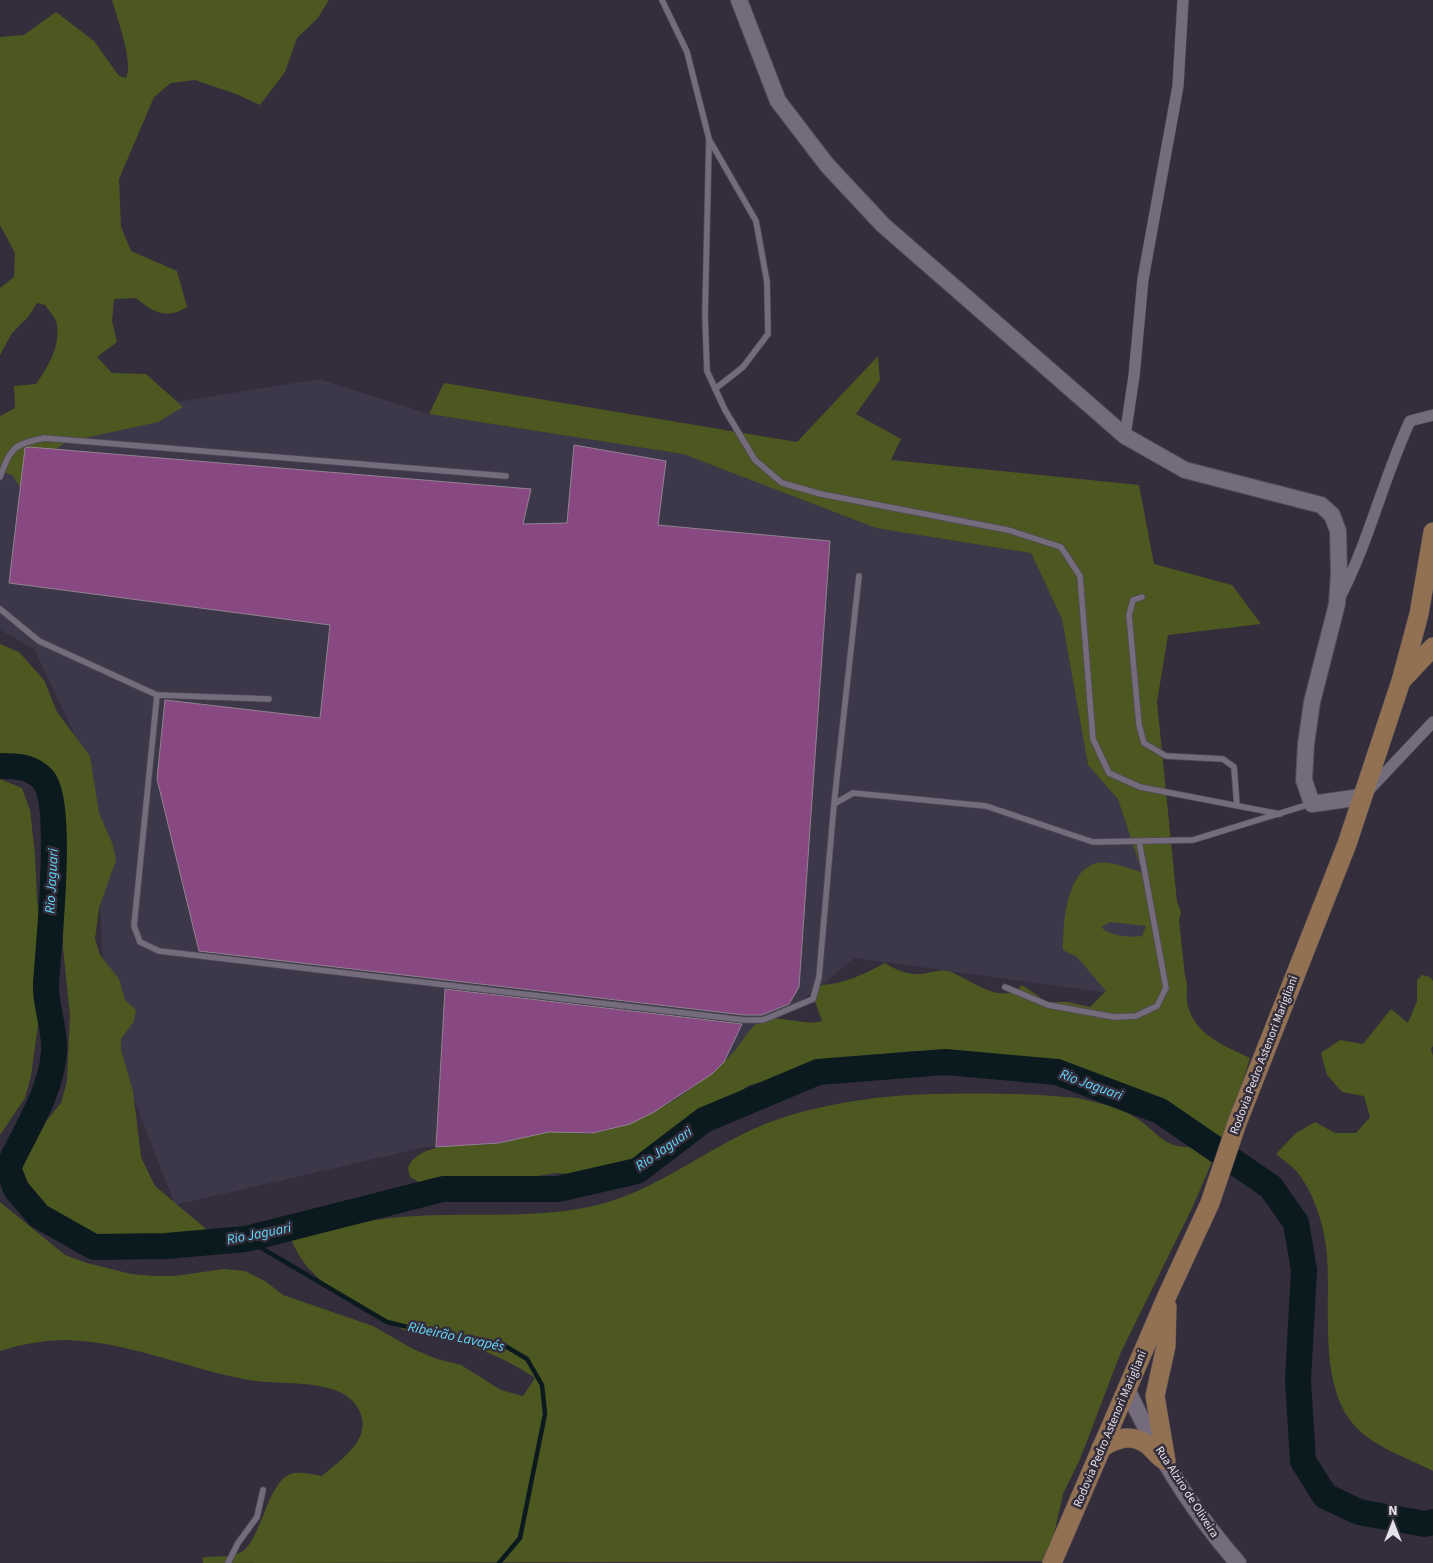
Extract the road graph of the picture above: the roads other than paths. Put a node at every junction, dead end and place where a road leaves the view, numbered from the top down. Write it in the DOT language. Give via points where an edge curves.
graph roads {
  1 [pos="662,0"];
  2 [pos="740,0"];
  3 [pos="1183,0"];
  4 [pos="709,139"];
  5 [pos="715,389"];
  6 [pos="1433,415"];
  7 [pos="1125,436"];
  8 [pos="506,476"];
  9 [pos="0,477"];
  10 [pos="1433,532"];
  11 [pos="859,576"];
  12 [pos="1142,597"];
  13 [pos="1337,604"];
  14 [pos="0,609"];
  15 [pos="1426,612"];
  16 [pos="1433,647"];
  17 [pos="1401,680"];
  18 [pos="157,695"];
  19 [pos="269,699"];
  20 [pos="1433,722"];
  21 [pos="1361,797"];
  22 [pos="834,804"];
  23 [pos="1312,804"];
  24 [pos="1237,806"];
  25 [pos="1280,814"];
  26 [pos="1139,841"];
  27 [pos="1005,988"];
  28 [pos="1167,1296"];
  29 [pos="1127,1389"];
  30 [pos="1116,1413"];
  31 [pos="1141,1417"];
  32 [pos="1101,1448"];
  33 [pos="1166,1461"];
  34 [pos="263,1490"];
  35 [pos="228,1563"];
  36 [pos="1052,1563"];
  37 [pos="1238,1563"];
  1 -- 4 [label="lane" via="687,52"];
  2 -- 7 [label="street" via="778,101 827,165 884,225"];
  3 -- 7 [label="street" via="1178,86 1143,279"];
  4 -- 5 [label="lane" via="705,316 707,371"];
  4 -- 5 [label="lane" via="756,221 767,291 768,334 742,367"];
  5 -- 24 [label="lane" via="754,460 782,483 821,494 1008,530 1061,547 1080,576 1093,738 1109,773 1140,787"];
  6 -- 13 [label="street" via="1410,421 1359,558"];
  7 -- 13 [label="street" via="1185,470 1322,505 1332,515 1338,531"];
  8 -- 9 [label="lane" via="44,438 25,442 10,451"];
  10 -- 15 [label="main road, Rodovia Pedro Astenori Marigliani"];
  11 -- 22 [label="lane"];
  12 -- 24 [label="lane" via="1133,600 1129,615 1139,725 1144,743 1166,756 1223,759 1234,767"];
  13 -- 23 [label="street" via="1312,702 1306,744 1304,780"];
  14 -- 18 [label="lane" via="39,641"];
  15 -- 17 [label="main road, Rodovia Pedro Astenori Marigliani"];
  16 -- 17 [label="main road"];
  17 -- 21 [label="main road, Rodovia Pedro Astenori Marigliani"];
  18 -- 19 [label="lane"];
  18 -- 22 [label="lane" via="134,926 140,942 159,951 763,1020 813,1000 819,977"];
  20 -- 21 [label="street"];
  21 -- 23 [label="street"];
  21 -- 28 [label="main road, Rodovia Pedro Astenori Marigliani" via="1347,844 1237,1123 1210,1203"];
  22 -- 26 [label="lane" via="853,793 986,806 1093,842"];
  23 -- 25 [label="lane"];
  24 -- 25 [label="lane"];
  25 -- 26 [label="lane" via="1193,840"];
  26 -- 27 [label="lane" via="1166,988 1157,1006 1136,1016 1114,1017 1048,1005"];
  28 -- 29 [label="main road, Rodovia Pedro Astenori Marigliani"];
  28 -- 33 [label="main road" via="1166,1346 1154,1396"];
  29 -- 30 [label="main road, Rodovia Pedro Astenori Marigliani"];
  29 -- 31 [label="street, Rua Alziro de Oliveira"];
  30 -- 31 [label="street"];
  30 -- 32 [label="main road, Rodovia Pedro Astenori Marigliani"];
  31 -- 33 [label="street, Rua Alziro de Oliveira"];
  32 -- 33 [label="main road" via="1116,1439 1134,1437"];
  32 -- 36 [label="main road, Rodovia Pedro Astenori Marigliani"];
  33 -- 37 [label="street, Rua Alziro de Oliveira" via="1215,1537"];
  34 -- 35 [label="lane" via="257,1517"];
}
